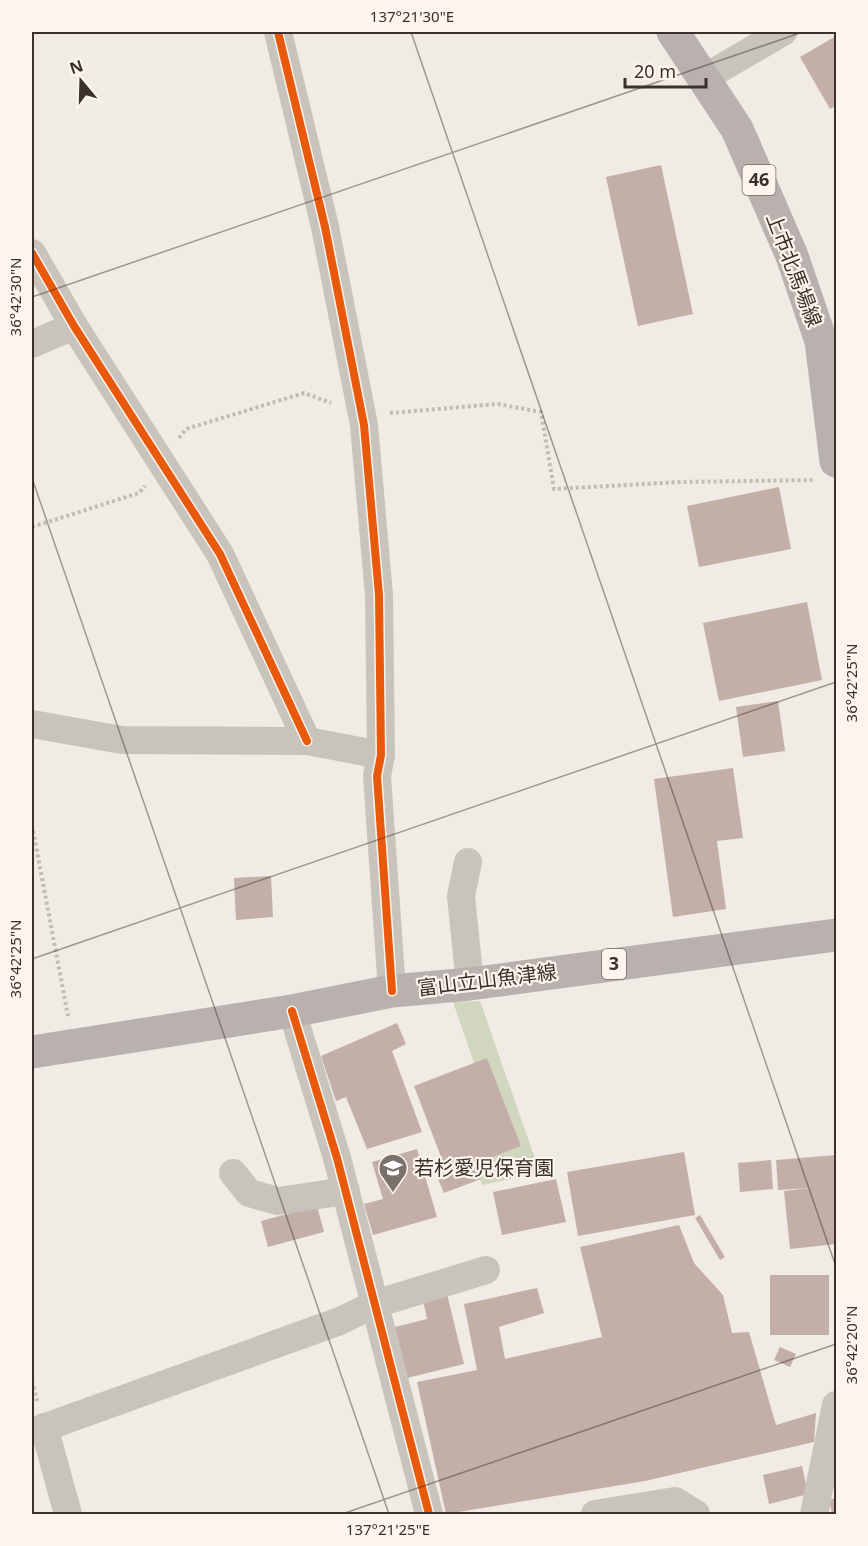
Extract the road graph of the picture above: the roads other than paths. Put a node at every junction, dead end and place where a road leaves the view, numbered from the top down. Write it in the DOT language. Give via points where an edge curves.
graph roads {
  1 [pos="278,32"];
  2 [pos="673,32"];
  3 [pos="783,32"];
  4 [pos="704,78"];
  5 [pos="32,253"];
  6 [pos="74,326"];
  7 [pos="829,343"];
  8 [pos="32,344"];
  9 [pos="831,471"];
  10 [pos="32,724"];
  11 [pos="307,741"];
  12 [pos="381,755"];
  13 [pos="468,862"];
  14 [pos="837,935"];
  15 [pos="470,984"];
  16 [pos="392,991"];
  17 [pos="292,1011"];
  18 [pos="32,1052"];
  19 [pos="233,1173"];
  20 [pos="346,1191"];
  21 [pos="486,1270"];
  22 [pos="375,1304"];
  23 [pos="837,1405"];
  24 [pos="38,1430"];
  25 [pos="68,1515"];
  26 [pos="429,1515"];
  27 [pos="595,1515"];
  28 [pos="696,1515"];
  29 [pos="814,1515"];
  1 -- 12 [label="street" via="326,227 362,415 380,595"];
  2 -- 4 [label="main road, 上市北馬場線 / 46"];
  3 -- 4 [label="street"];
  4 -- 7 [label="main road, 上市北馬場線 / 46" via="737,129"];
  5 -- 6 [label="street"];
  6 -- 8 [label="street"];
  6 -- 11 [label="street" via="220,554"];
  7 -- 9 [label="main road, 上市北馬場線 / 46"];
  10 -- 11 [label="street" via="122,740"];
  11 -- 12 [label="street"];
  12 -- 16 [label="street" via="377,776"];
  13 -- 15 [label="street" via="461,896"];
  14 -- 15 [label="main road, 富山立山魚津線 / 3"];
  15 -- 16 [label="main road, 富山立山魚津線 / 3"];
  16 -- 17 [label="main road, 富山立山魚津線 / 3"];
  17 -- 18 [label="main road, 富山立山魚津線 / 3"];
  17 -- 20 [label="street"];
  19 -- 20 [label="street" via="249,1193 278,1201"];
  20 -- 22 [label="street"];
  21 -- 22 [label="street"];
  22 -- 24 [label="street" via="340,1321"];
  22 -- 26 [label="street"];
  23 -- 29 [label="street"];
  24 -- 25 [label="street"];
  27 -- 28 [label="street" via="675,1501"];
}
